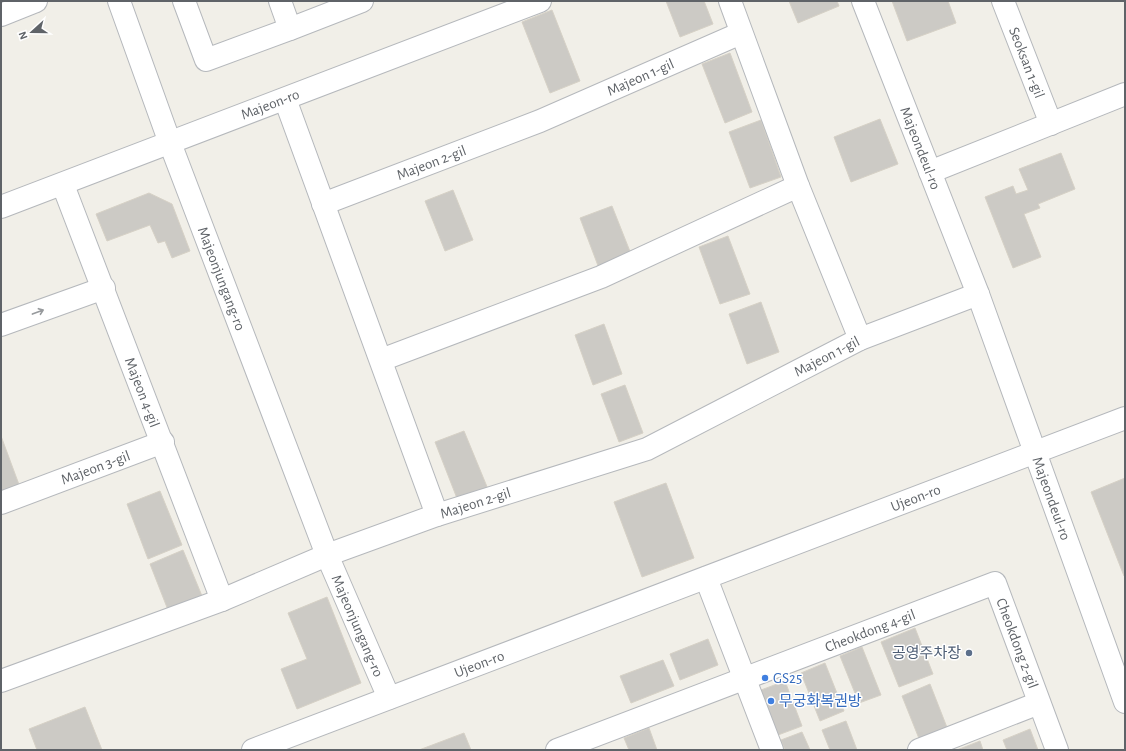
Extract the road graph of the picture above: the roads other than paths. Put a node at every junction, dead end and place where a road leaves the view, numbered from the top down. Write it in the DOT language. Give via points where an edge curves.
graph roads {
  1 [pos="36,1"];
  2 [pos="119,1"];
  3 [pos="184,1"];
  4 [pos="280,1"];
  5 [pos="362,1"];
  6 [pos="730,1"];
  7 [pos="863,1"];
  8 [pos="1002,1"];
  9 [pos="529,3"];
  10 [pos="1,14"];
  11 [pos="290,28"];
  12 [pos="741,33"];
  13 [pos="1125,94"];
  14 [pos="285,99"];
  15 [pos="540,121"];
  16 [pos="1051,124"];
  17 [pos="170,143"];
  18 [pos="930,172"];
  19 [pos="63,184"];
  20 [pos="798,186"];
  21 [pos="323,204"];
  22 [pos="1,207"];
  23 [pos="104,288"];
  24 [pos="978,294"];
  25 [pos="1,325"];
  26 [pos="860,339"];
  27 [pos="382,360"];
  28 [pos="1125,419"];
  29 [pos="163,442"];
  30 [pos="647,449"];
  31 [pos="1035,452"];
  32 [pos="1,503"];
  33 [pos="437,514"];
  34 [pos="326,555"];
  35 [pos="706,578"];
  36 [pos="995,584"];
  37 [pos="222,600"];
  38 [pos="745,678"];
  39 [pos="1,681"];
  40 [pos="389,698"];
  41 [pos="1125,702"];
  42 [pos="1039,703"];
  43 [pos="253,750"];
  44 [pos="557,750"];
  45 [pos="772,750"];
  46 [pos="919,750"];
  47 [pos="1057,750"];
  1 -- 10 [label="street"];
  2 -- 17 [label="street, Majeonjungang-ro"];
  3 -- 11 [label="street" via="206,60"];
  4 -- 11 [label="street"];
  5 -- 11 [label="street"];
  6 -- 12 [label="street, Majeon 1-gil"];
  7 -- 18 [label="street, Majeondeul-ro"];
  8 -- 16 [label="street, Seoksan 1-gil"];
  9 -- 14 [label="street, Majeon-ro"];
  12 -- 15 [label="street, Majeon 1-gil"];
  12 -- 20 [label="street, Majeon 1-gil"];
  13 -- 16 [label="street"];
  14 -- 17 [label="street, Majeon-ro"];
  14 -- 21 [label="street, Majeon 2-gil"];
  15 -- 21 [label="street, Majeon 2-gil"];
  16 -- 18 [label="street"];
  17 -- 19 [label="street, Majeon-ro"];
  17 -- 34 [label="street, Majeonjungang-ro"];
  18 -- 24 [label="street, Majeondeul-ro"];
  19 -- 22 [label="street, Majeon-ro"];
  19 -- 23 [label="street, Majeon 4-gil"];
  20 -- 26 [label="street, Majeon 1-gil"];
  20 -- 27 [label="street" via="601,276"];
  21 -- 27 [label="street, Majeon 2-gil"];
  25 -- 23 [label="street, one-way"];
  23 -- 29 [label="street, Majeon 4-gil"];
  24 -- 26 [label="street"];
  24 -- 31 [label="street, Majeondeul-ro"];
  26 -- 30 [label="street, Majeon 1-gil"];
  27 -- 33 [label="street, Majeon 2-gil"];
  28 -- 31 [label="street, Ujeon-ro"];
  29 -- 32 [label="street, Majeon 3-gil"];
  29 -- 37 [label="street, Majeon 4-gil"];
  30 -- 33 [label="street, Majeon 2-gil"];
  31 -- 35 [label="street, Ujeon-ro"];
  31 -- 41 [label="street, Majeondeul-ro"];
  33 -- 34 [label="street, Majeonjungang-ro"];
  34 -- 37 [label="street, Majeonjungang-ro"];
  34 -- 40 [label="street, Majeonjungang-ro"];
  35 -- 38 [label="street"];
  35 -- 40 [label="street, Ujeon-ro"];
  36 -- 38 [label="street, Cheokdong 4-gil"];
  36 -- 42 [label="street, Cheokdong 2-gil"];
  37 -- 39 [label="street"];
  38 -- 44 [label="street, Cheokdong 4-gil"];
  38 -- 45 [label="street"];
  40 -- 43 [label="street, Ujeon-ro"];
  42 -- 46 [label="street, Cheokdong 2-gil"];
  42 -- 47 [label="street, Cheokdong 2-gil"];
}
